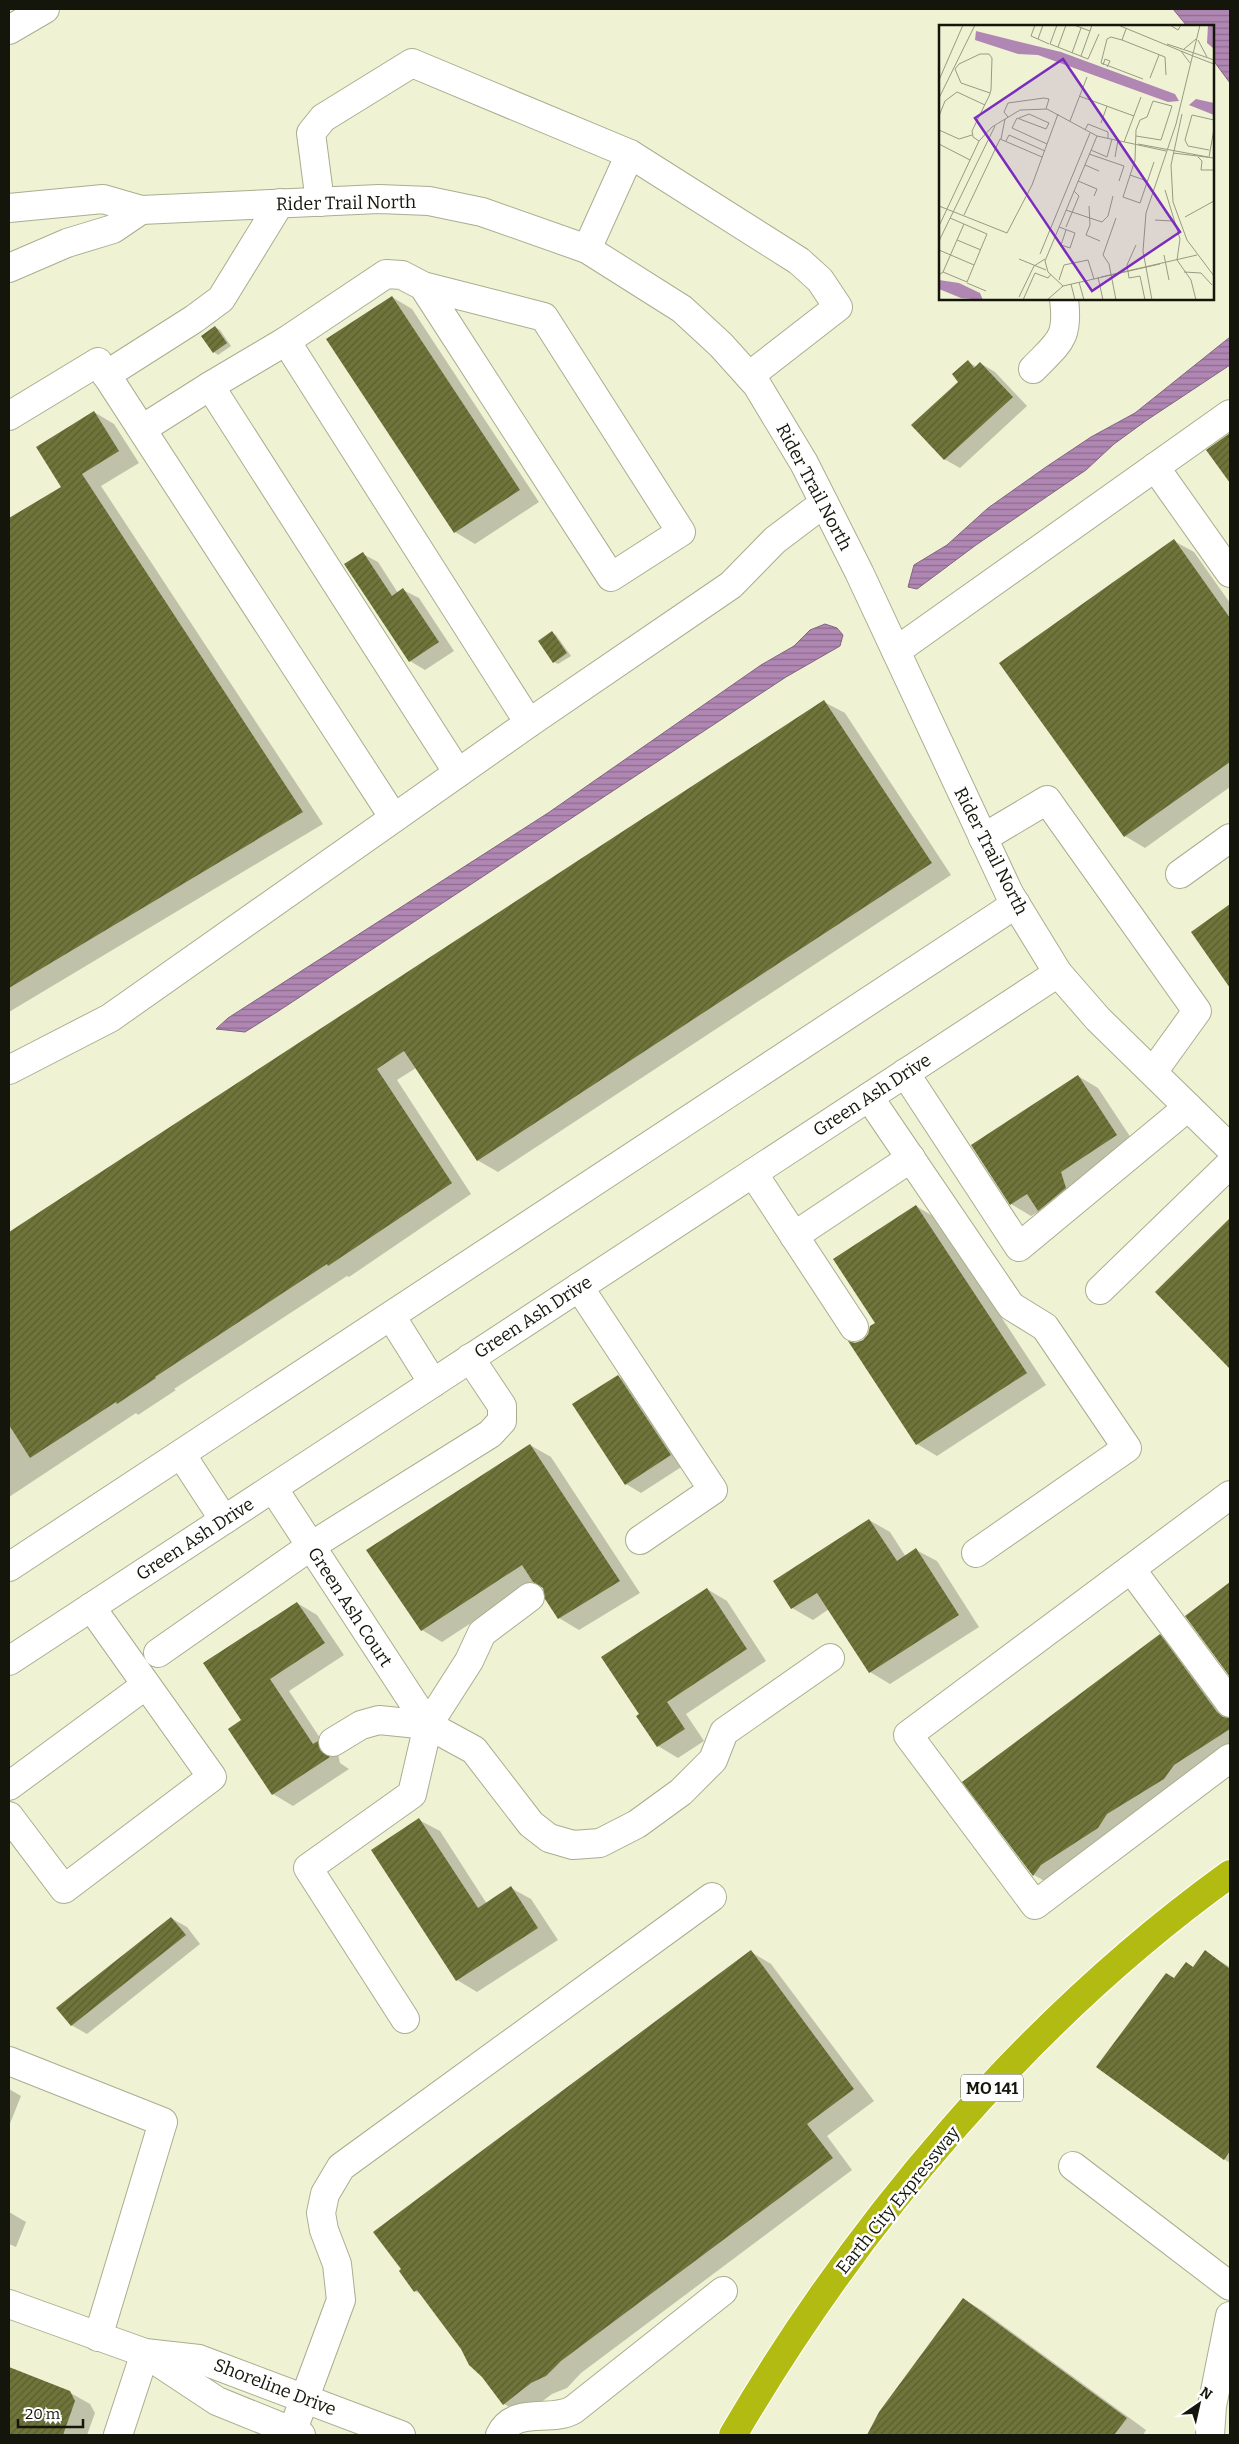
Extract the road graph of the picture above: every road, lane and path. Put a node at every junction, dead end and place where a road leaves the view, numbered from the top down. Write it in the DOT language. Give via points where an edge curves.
graph roads {
  1 [pos="45,9"];
  2 [pos="9,30"];
  3 [pos="630,154"];
  4 [pos="320,202"];
  5 [pos="280,203"];
  6 [pos="9,208"];
  7 [pos="141,210"];
  8 [pos="587,249"];
  9 [pos="9,268"];
  10 [pos="423,286"];
  11 [pos="1064,300"];
  12 [pos="286,341"];
  13 [pos="1032,369"];
  14 [pos="106,375"];
  15 [pos="749,376"];
  16 [pos="210,386"];
  17 [pos="1230,414"];
  18 [pos="9,416"];
  19 [pos="142,429"];
  20 [pos="1155,467"];
  21 [pos="824,503"];
  22 [pos="1230,573"];
  23 [pos="896,651"];
  24 [pos="529,723"];
  25 [pos="458,773"];
  26 [pos="394,818"];
  27 [pos="983,838"];
  28 [pos="1230,838"];
  29 [pos="1180,874"];
  30 [pos="1016,904"];
  31 [pos="1058,972"];
  32 [pos="9,1070"];
  33 [pos="1153,1072"];
  34 [pos="905,1073"];
  35 [pos="869,1097"];
  36 [pos="1188,1107"];
  37 [pos="1230,1148"];
  38 [pos="911,1158"];
  39 [pos="1230,1164"];
  40 [pos="753,1173"];
  41 [pos="794,1236"];
  42 [pos="579,1287"];
  43 [pos="1100,1290"];
  44 [pos="391,1316"];
  45 [pos="854,1327"];
  46 [pos="470,1358"];
  47 [pos="433,1383"];
  48 [pos="181,1454"];
  49 [pos="273,1488"];
  50 [pos="1230,1495"];
  51 [pos="224,1520"];
  52 [pos="640,1540"];
  53 [pos="311,1546"];
  54 [pos="976,1553"];
  55 [pos="9,1567"];
  56 [pos="1131,1569"];
  57 [pos="530,1597"];
  58 [pos="91,1608"];
  59 [pos="158,1654"];
  60 [pos="830,1658"];
  61 [pos="9,1661"];
  62 [pos="146,1685"];
  63 [pos="1230,1703"];
  64 [pos="428,1725"];
  65 [pos="333,1742"];
  66 [pos="1230,1758"];
  67 [pos="9,1786"];
  68 [pos="9,1816"];
  69 [pos="1230,1874"];
  70 [pos="712,1897"];
  71 [pos="405,2019"];
  72 [pos="9,2061"];
  73 [pos="1073,2166"];
  74 [pos="1230,2286"];
  75 [pos="723,2292"];
  76 [pos="9,2304"];
  77 [pos="1230,2316"];
  78 [pos="98,2337"];
  79 [pos="146,2353"];
  80 [pos="304,2399"];
  81 [pos="295,2434"];
  82 [pos="118,2435"];
  83 [pos="401,2435"];
  84 [pos="500,2435"];
  85 [pos="733,2435"];
  86 [pos="1210,2435"];
  1 -- 2 [label="street"];
  3 -- 4 [label="street" via="412,63 323,118 310,133"];
  3 -- 8 [label="street"];
  3 -- 15 [label="street" via="799,261 820,280 838,307"];
  4 -- 5 [label="street, Rider Trail North"];
  4 -- 8 [label="street, Rider Trail North" via="380,199 429,202 482,212"];
  5 -- 7 [label="street, Rider Trail North"];
  5 -- 14 [label="street" via="221,299"];
  6 -- 7 [label="street, Rider Trail North" via="103,199"];
  7 -- 9 [label="street" via="113,229 67,243"];
  8 -- 15 [label="street, Rider Trail North" via="682,309"];
  10 -- 10 [label="street" via="611,577 681,532 544,317"];
  10 -- 12 [label="street" via="402,276 386,274"];
  11 -- 13 [label="street" via="1066,322 1062,339"];
  12 -- 16 [label="street"];
  12 -- 24 [label="street"];
  14 -- 18 [label="street" via="98,362"];
  14 -- 19 [label="street"];
  15 -- 21 [label="street, Rider Trail North" via="804,463"];
  16 -- 19 [label="street"];
  16 -- 25 [label="street"];
  17 -- 20 [label="street"];
  19 -- 26 [label="street"];
  20 -- 22 [label="street"];
  20 -- 23 [label="street"];
  21 -- 23 [label="street, Rider Trail North"];
  21 -- 24 [label="street" via="775,540 731,585"];
  23 -- 27 [label="street, Rider Trail North"];
  24 -- 25 [label="street"];
  25 -- 26 [label="street"];
  26 -- 32 [label="street" via="110,1018"];
  27 -- 30 [label="street, Rider Trail North"];
  27 -- 33 [label="street" via="1047,800 1197,1011"];
  28 -- 29 [label="street"];
  30 -- 31 [label="street, Rider Trail North"];
  30 -- 44 [label="street"];
  31 -- 33 [label="street, Rider Trail North" via="1098,1019"];
  31 -- 34 [label="street, Green Ash Drive"];
  33 -- 36 [label="street, Rider Trail North"];
  34 -- 35 [label="street, Green Ash Drive"];
  34 -- 36 [label="street" via="1020,1247"];
  35 -- 38 [label="street"];
  35 -- 40 [label="street, Green Ash Drive"];
  36 -- 37 [label="street, Rider Trail North"];
  38 -- 41 [label="street"];
  38 -- 54 [label="street" via="1011,1306 1045,1327 1127,1448"];
  39 -- 43 [label="street"];
  40 -- 41 [label="street"];
  40 -- 42 [label="street, Green Ash Drive"];
  41 -- 45 [label="street"];
  42 -- 46 [label="street, Green Ash Drive"];
  42 -- 52 [label="street" via="713,1490"];
  44 -- 47 [label="street"];
  44 -- 48 [label="street"];
  46 -- 47 [label="street, Green Ash Drive"];
  46 -- 53 [label="street" via="502,1406 502,1421 490,1434"];
  47 -- 49 [label="street, Green Ash Drive"];
  48 -- 51 [label="street"];
  48 -- 55 [label="street"];
  49 -- 51 [label="street, Green Ash Drive"];
  49 -- 53 [label="street, Green Ash Court"];
  50 -- 56 [label="street"];
  51 -- 58 [label="street, Green Ash Drive"];
  53 -- 59 [label="street"];
  53 -- 64 [label="street, Green Ash Court"];
  56 -- 63 [label="street"];
  56 -- 66 [label="street" via="908,1735 1035,1905"];
  57 -- 64 [label="street" via="482,1633 469,1661"];
  58 -- 61 [label="street, Green Ash Drive"];
  58 -- 62 [label="street"];
  60 -- 64 [label="street" via="724,1732 713,1760 681,1792 637,1824 600,1843 573,1845 549,1838 531,1824 474,1750"];
  62 -- 67 [label="street"];
  62 -- 68 [label="street" via="212,1777 64,1889"];
  64 -- 65 [label="street" via="379,1720 361,1725"];
  64 -- 71 [label="street" via="412,1794 308,1868"];
  69 -- 85 [label="highway, Earth City Expressway / MO 141" via="1152,1935 1093,1987 1036,2042 928,2157 831,2283"];
  70 -- 80 [label="street" via="341,2167 324,2194 322,2213 324,2230 337,2264 341,2300"];
  72 -- 78 [label="street" via="163,2122"];
  73 -- 74 [label="street"];
  75 -- 84 [label="street" via="573,2410 566,2414 524,2416 508,2424"];
  76 -- 78 [label="street, Shoreline Drive"];
  77 -- 86 [label="street" via="1214,2396"];
  78 -- 79 [label="street, Shoreline Drive"];
  79 -- 80 [label="street, Shoreline Drive" via="199,2359"];
  79 -- 81 [label="street, Shoreline Drive" via="217,2401"];
  79 -- 82 [label="street"];
  80 -- 81 [label="street"];
  80 -- 83 [label="street, Shoreline Drive"];
}
